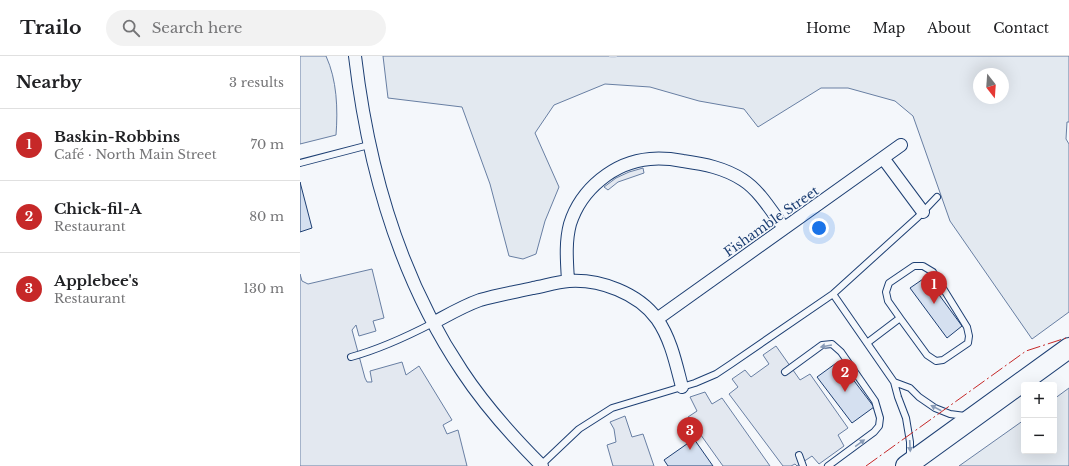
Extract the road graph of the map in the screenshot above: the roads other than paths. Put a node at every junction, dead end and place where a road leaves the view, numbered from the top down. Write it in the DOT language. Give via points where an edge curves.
graph roads {
  1 [pos="355,56"];
  2 [pos="370,144"];
  3 [pos="901,145"];
  4 [pos="883,158"];
  5 [pos="300,163"];
  6 [pos="937,197"];
  7 [pos="923,212"];
  8 [pos="784,228"];
  9 [pos="568,281"];
  10 [pos="833,294"];
  11 [pos="900,318"];
  12 [pos="657,319"];
  13 [pos="433,323"];
  14 [pos="867,343"];
  15 [pos="1069,348"];
  16 [pos="351,357"];
  17 [pos="785,372"];
  18 [pos="894,382"];
  19 [pos="682,387"];
  20 [pos="973,418"];
  21 [pos="799,455"];
  22 [pos="908,464"];
  23 [pos="541,466"];
  24 [pos="803,466"];
  25 [pos="828,466"];
  1 -- 2 [label="street"];
  2 -- 5 [label="lane"];
  2 -- 13 [label="street" via="398,245"];
  3 -- 4 [label="street, Fishamble Street"];
  4 -- 7 [label="street"];
  4 -- 8 [label="street, Fishamble Street"];
  6 -- 7 [label="lane"];
  7 -- 10 [label="lane"];
  8 -- 9 [label="street" via="744,180 726,171 708,164 665,158 631,163 616,169 591,188 575,211 567,242"];
  8 -- 12 [label="street, Fishamble Street"];
  9 -- 12 [label="street" via="589,282 624,292 642,304"];
  9 -- 13 [label="street" via="480,300"];
  10 -- 14 [label="lane"];
  10 -- 19 [label="lane" via="716,374"];
  11 -- 11 [label="lane" via="888,301 886,292 889,283 914,266 923,266 933,272 967,327 968,343 943,360 936,361 927,355"];
  11 -- 14 [label="lane"];
  12 -- 19 [label="street" via="669,341"];
  13 -- 16 [label="lane" via="405,338"];
  13 -- 23 [label="street" via="485,403"];
  14 -- 18 [label="lane"];
  15 -- 20 [label="highway"];
  25 -- 17 [label="lane, one-way" via="879,426 880,418 875,401 841,352 832,344 822,345"];
  20 -- 18 [label="lane, one-way" via="935,408 910,388"];
  18 -- 22 [label="lane, one-way" via="906,418 910,442"];
  19 -- 23 [label="lane" via="612,408 579,429"];
  20 -- 22 [label="highway"];
  21 -- 24 [label="lane"];
}
